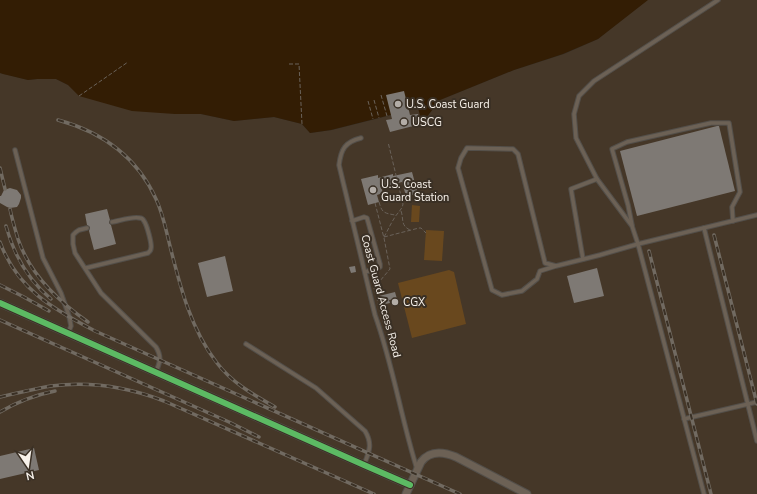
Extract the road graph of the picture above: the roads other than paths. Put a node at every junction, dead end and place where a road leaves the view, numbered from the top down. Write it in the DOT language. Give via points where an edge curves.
graph roads {
  1 [pos="718,0"];
  2 [pos="361,138"];
  3 [pos="15,150"];
  4 [pos="597,179"];
  5 [pos="757,215"];
  6 [pos="352,221"];
  7 [pos="732,221"];
  8 [pos="112,222"];
  9 [pos="632,226"];
  10 [pos="87,228"];
  11 [pos="704,228"];
  12 [pos="638,244"];
  13 [pos="583,259"];
  14 [pos="556,266"];
  15 [pos="86,268"];
  16 [pos="365,272"];
  17 [pos="0,303"];
  18 [pos="68,333"];
  19 [pos="246,344"];
  20 [pos="156,372"];
  21 [pos="757,402"];
  22 [pos="748,404"];
  23 [pos="684,419"];
  24 [pos="757,441"];
  25 [pos="364,465"];
  26 [pos="417,470"];
  27 [pos="410,485"];
  28 [pos="406,494"];
  29 [pos="527,494"];
  30 [pos="704,494"];
  1 -- 4 [label="lane" via="594,81 579,96 574,114 576,138"];
  2 -- 6 [label="lane, Coast Guard Access Road" via="352,140 344,147 339,165"];
  3 -- 18 [label="lane" via="43,258 61,293 69,316"];
  4 -- 9 [label="lane"];
  4 -- 13 [label="lane" via="571,189"];
  5 -- 7 [label="lane"];
  6 -- 16 [label="lane, Coast Guard Access Road"];
  6 -- 16 [label="lane" via="367,218 380,264 380,267"];
  7 -- 9 [label="lane" via="732,207 740,192 729,123 712,123 627,142 612,149"];
  7 -- 11 [label="lane"];
  8 -- 15 [label="lane" via="134,217 143,219 152,248 148,253"];
  9 -- 12 [label="lane"];
  10 -- 15 [label="lane" via="76,232 72,240 75,252"];
  11 -- 12 [label="lane"];
  11 -- 22 [label="lane"];
  12 -- 13 [label="lane"];
  12 -- 23 [label="lane"];
  13 -- 14 [label="lane"];
  14 -- 14 [label="lane" via="540,271 537,279 522,291 502,295 492,290 458,168 467,148 513,149 518,154 545,263"];
  15 -- 20 [label="lane" via="101,293 156,347 160,361"];
  16 -- 26 [label="lane, Coast Guard Access Road"];
  17 -- 18 [label="street"];
  18 -- 20 [label="street"];
  19 -- 25 [label="lane" via="316,388 365,431 370,445"];
  20 -- 25 [label="street"];
  21 -- 22 [label="lane"];
  22 -- 23 [label="lane"];
  22 -- 24 [label="lane"];
  23 -- 30 [label="lane"];
  25 -- 27 [label="street"];
  26 -- 27 [label="street"];
  26 -- 29 [label="street" via="424,458 429,455 449,454"];
  27 -- 28 [label="street"];
}
